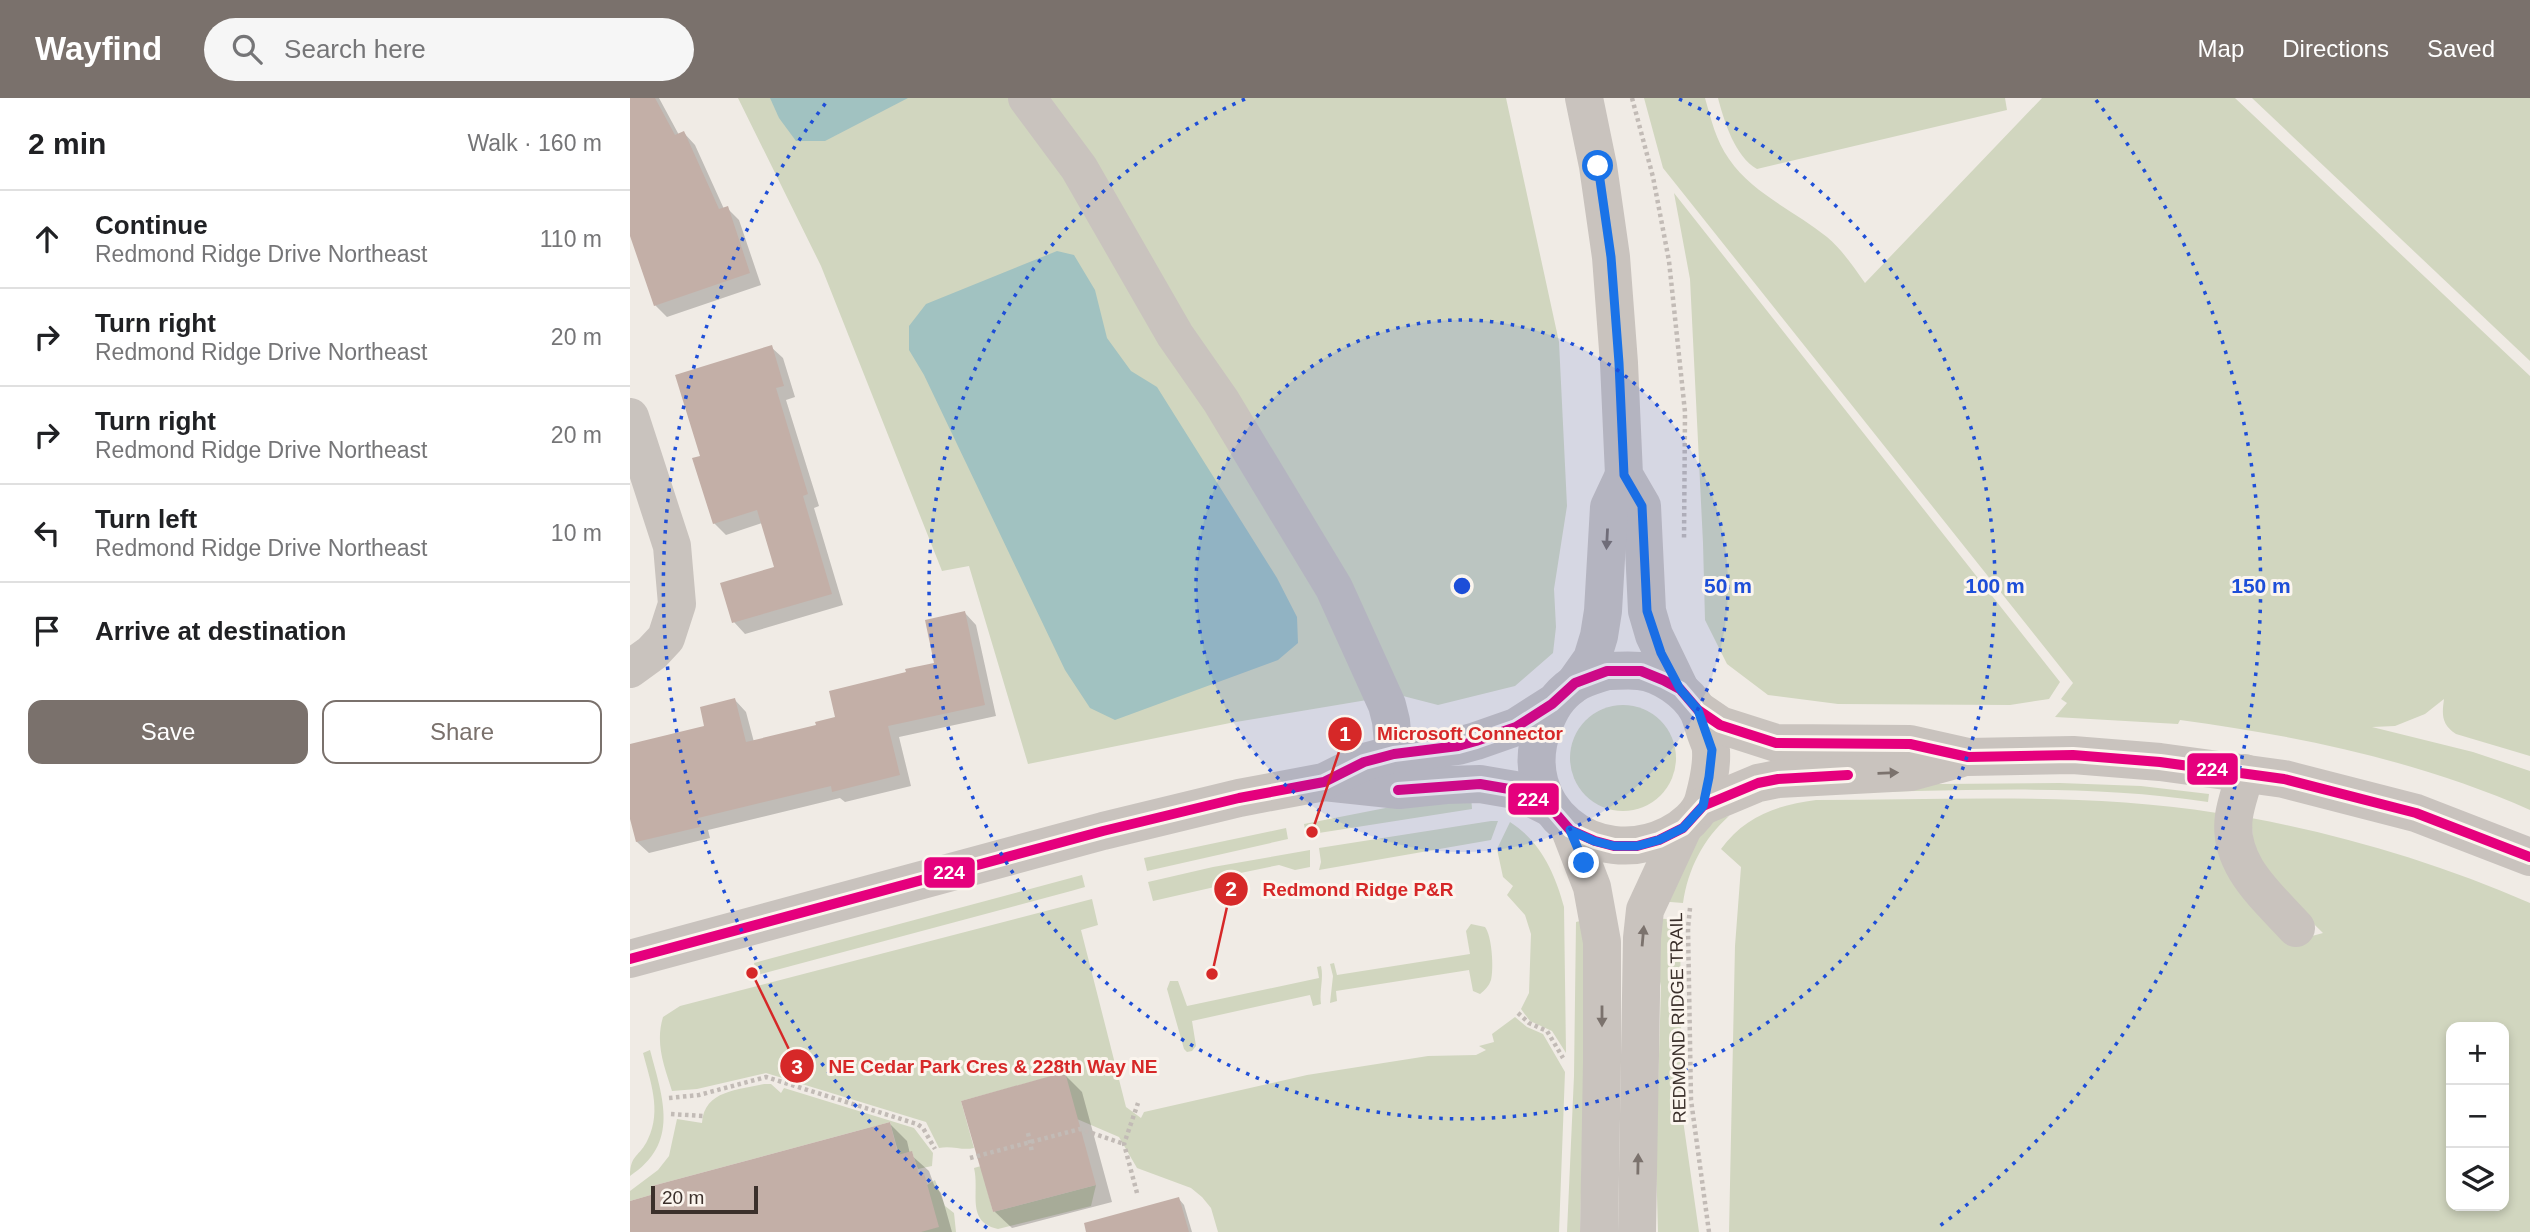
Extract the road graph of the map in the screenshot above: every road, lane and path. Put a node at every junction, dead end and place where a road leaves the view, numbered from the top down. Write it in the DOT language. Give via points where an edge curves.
graph roads {
  1 [pos="1027,98"];
  2 [pos="1584,98"];
  3 [pos="1632,98"];
  4 [pos="630,417"];
  5 [pos="1624,475"];
  6 [pos="1684,551"];
  7 [pos="630,669"];
  8 [pos="1563,694"];
  9 [pos="1689,699"];
  10 [pos="1394,754"];
  11 [pos="1968,757"];
  12 [pos="2245,774"];
  13 [pos="1324,782"];
  14 [pos="1693,817"];
  15 [pos="1561,819"];
  16 [pos="2530,857"];
  17 [pos="1692,902"];
  18 [pos="2297,928"];
  19 [pos="630,959"];
  20 [pos="1518,1013"];
  21 [pos="1564,1060"];
  22 [pos="669,1098"];
  23 [pos="1138,1103"];
  24 [pos="671,1114"];
  25 [pos="702,1116"];
  26 [pos="1028,1133"];
  27 [pos="1030,1142"];
  28 [pos="1124,1144"];
  29 [pos="935,1149"];
  30 [pos="1032,1152"];
  31 [pos="970,1158"];
  32 [pos="1137,1194"];
  33 [pos="1598,1232"];
  34 [pos="1637,1232"];
  35 [pos="1709,1232"];
  1 -- 10 [label="street" via="1079,168 1175,335 1222,401 1334,588 1387,705"];
  2 -- 5 [label="street" via="1611,257"];
  3 -- 6 [label="path" via="1669,261 1685,412"];
  4 -- 7 [label="street" via="672,546 677,604 666,638"];
  5 -- 8 [label="street, one-way" via="1609,507 1600,636 1592,659"];
  5 -- 9 [label="street" via="1642,506 1647,611 1654,635"];
  8 -- 9 [label="street" via="1607,671 1641,671"];
  8 -- 10 [label="street" via="1517,727 1458,746"];
  8 -- 15 [label="street" via="1538,740 1535,762"];
  9 -- 11 [label="street" via="1720,725 1776,743 1910,744"];
  9 -- 14 [label="street" via="1712,750 1709,777"];
  10 -- 13 [label="street" via="1364,762"];
  11 -- 12 [label="street" via="2073,755"];
  14 -- 11 [label="street, one-way" via="1758,783 1911,772"];
  12 -- 16 [label="street" via="2329,789 2416,813"];
  12 -- 18 [label="street" via="2234,816 2239,862"];
  13 -- 15 [label="street" via="1399,790 1480,784 1515,790"];
  13 -- 19 [label="street" via="1103,831"];
  14 -- 15 [label="street" via="1659,840 1637,846 1594,841"];
  34 -- 14 [label="street, one-way" via="1645,910"];
  15 -- 33 [label="street, one-way" via="1592,887 1602,942"];
  17 -- 35 [label="path, REDMOND RIDGE TRAIL" via="1688,928 1691,1100"];
  20 -- 21 [label="path" via="1547,1031"];
  22 -- 29 [label="path" via="766,1077 916,1124"];
  23 -- 28 [label="path"];
  24 -- 25 [label="path"];
  26 -- 27 [label="path"];
  27 -- 28 [label="path" via="1080,1129"];
  27 -- 30 [label="path"];
  27 -- 31 [label="path"];
  28 -- 32 [label="path"];
}
